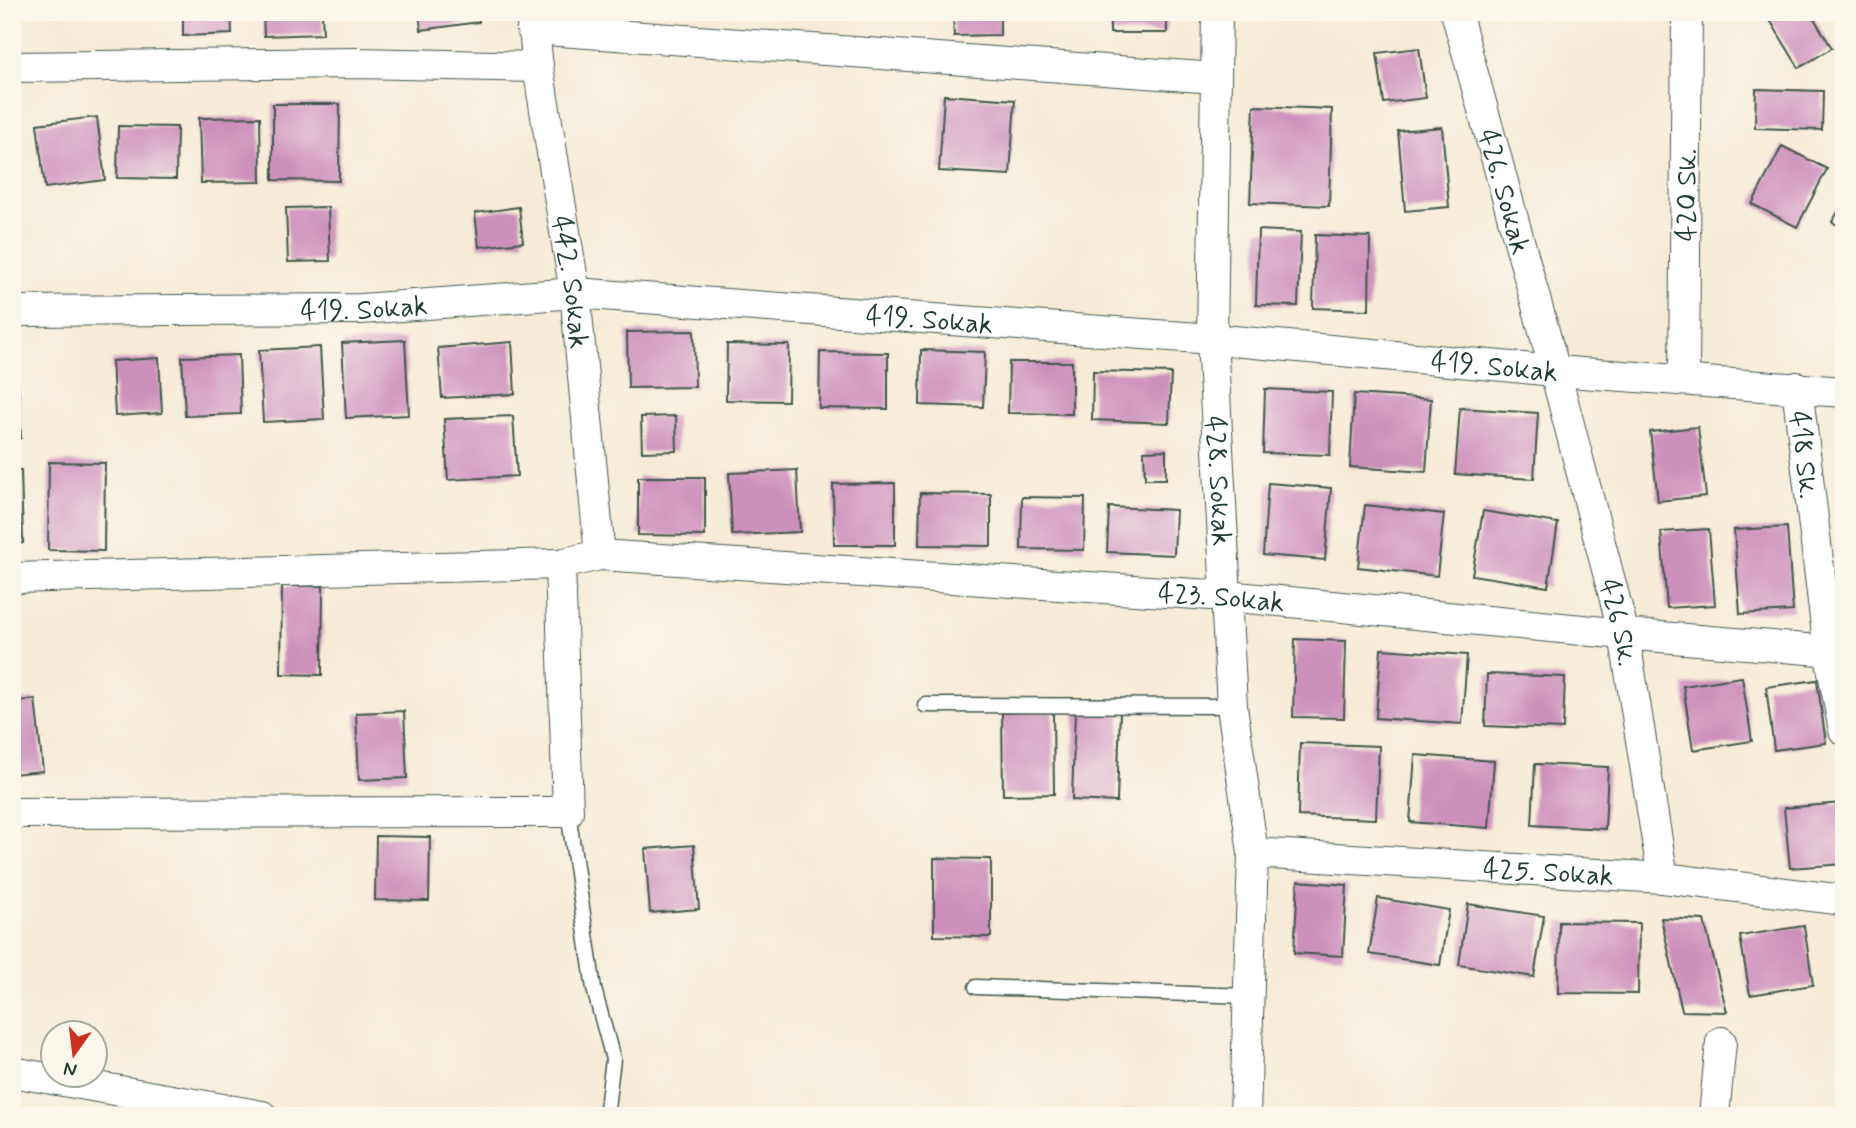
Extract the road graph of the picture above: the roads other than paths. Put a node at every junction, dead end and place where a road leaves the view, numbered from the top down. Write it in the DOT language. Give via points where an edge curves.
graph roads {
  1 [pos="1217,12"];
  2 [pos="1456,12"];
  3 [pos="1686,12"];
  4 [pos="532,21"];
  5 [pos="12,66"];
  6 [pos="538,67"];
  7 [pos="1216,78"];
  8 [pos="576,293"];
  9 [pos="12,311"];
  10 [pos="1212,339"];
  11 [pos="1555,371"];
  12 [pos="1684,379"];
  13 [pos="1797,387"];
  14 [pos="1844,392"];
  15 [pos="600,555"];
  16 [pos="560,564"];
  17 [pos="12,578"];
  18 [pos="1226,596"];
  19 [pos="1624,634"];
  20 [pos="1836,652"];
  21 [pos="925,705"];
  22 [pos="1232,706"];
  23 [pos="1844,730"];
  24 [pos="568,812"];
  25 [pos="12,813"];
  26 [pos="1253,853"];
  27 [pos="1663,878"];
  28 [pos="1844,900"];
  29 [pos="976,987"];
  30 [pos="1250,996"];
  31 [pos="1721,1042"];
  32 [pos="12,1072"];
  33 [pos="262,1116"];
  34 [pos="606,1116"];
  35 [pos="1245,1116"];
  36 [pos="1714,1116"];
  1 -- 7 [label="street, 428. Sokak"];
  2 -- 11 [label="street, 426. Sokak"];
  3 -- 12 [label="street, 420 Sk."];
  4 -- 6 [label="street, 442. Sokak"];
  4 -- 7 [label="street"];
  5 -- 6 [label="street" via="356,63"];
  6 -- 8 [label="street, 442. Sokak"];
  7 -- 10 [label="street, 428. Sokak"];
  8 -- 9 [label="street, 419. Sokak" via="361,309"];
  8 -- 10 [label="street, 419. Sokak"];
  8 -- 15 [label="street, 442. Sokak"];
  10 -- 11 [label="street, 419. Sokak"];
  10 -- 18 [label="street, 428. Sokak"];
  11 -- 12 [label="street, 419. Sokak"];
  11 -- 19 [label="street, 426 Sk."];
  12 -- 13 [label="street, 419. Sokak"];
  13 -- 14 [label="street, 419. Sokak"];
  13 -- 20 [label="street, 418 Sk."];
  15 -- 16 [label="street, 423. Sokak"];
  15 -- 18 [label="street, 423. Sokak"];
  16 -- 17 [label="street, 423. Sokak"];
  16 -- 24 [label="street"];
  18 -- 19 [label="street, 423. Sokak"];
  18 -- 22 [label="street, 428. Sokak"];
  19 -- 20 [label="street, 423. Sokak"];
  19 -- 27 [label="street, 426 Sk."];
  20 -- 23 [label="street, 418 Sk."];
  21 -- 22 [label="lane"];
  22 -- 26 [label="street, 428. Sokak"];
  24 -- 25 [label="street"];
  24 -- 34 [label="lane" via="594,989 613,1059"];
  26 -- 27 [label="street, 425. Sokak"];
  26 -- 30 [label="street, 428. Sokak"];
  27 -- 28 [label="street, 425. Sokak"];
  29 -- 30 [label="lane"];
  30 -- 35 [label="street, 428. Sokak"];
  31 -- 36 [label="street"];
  32 -- 33 [label="street"];
}
